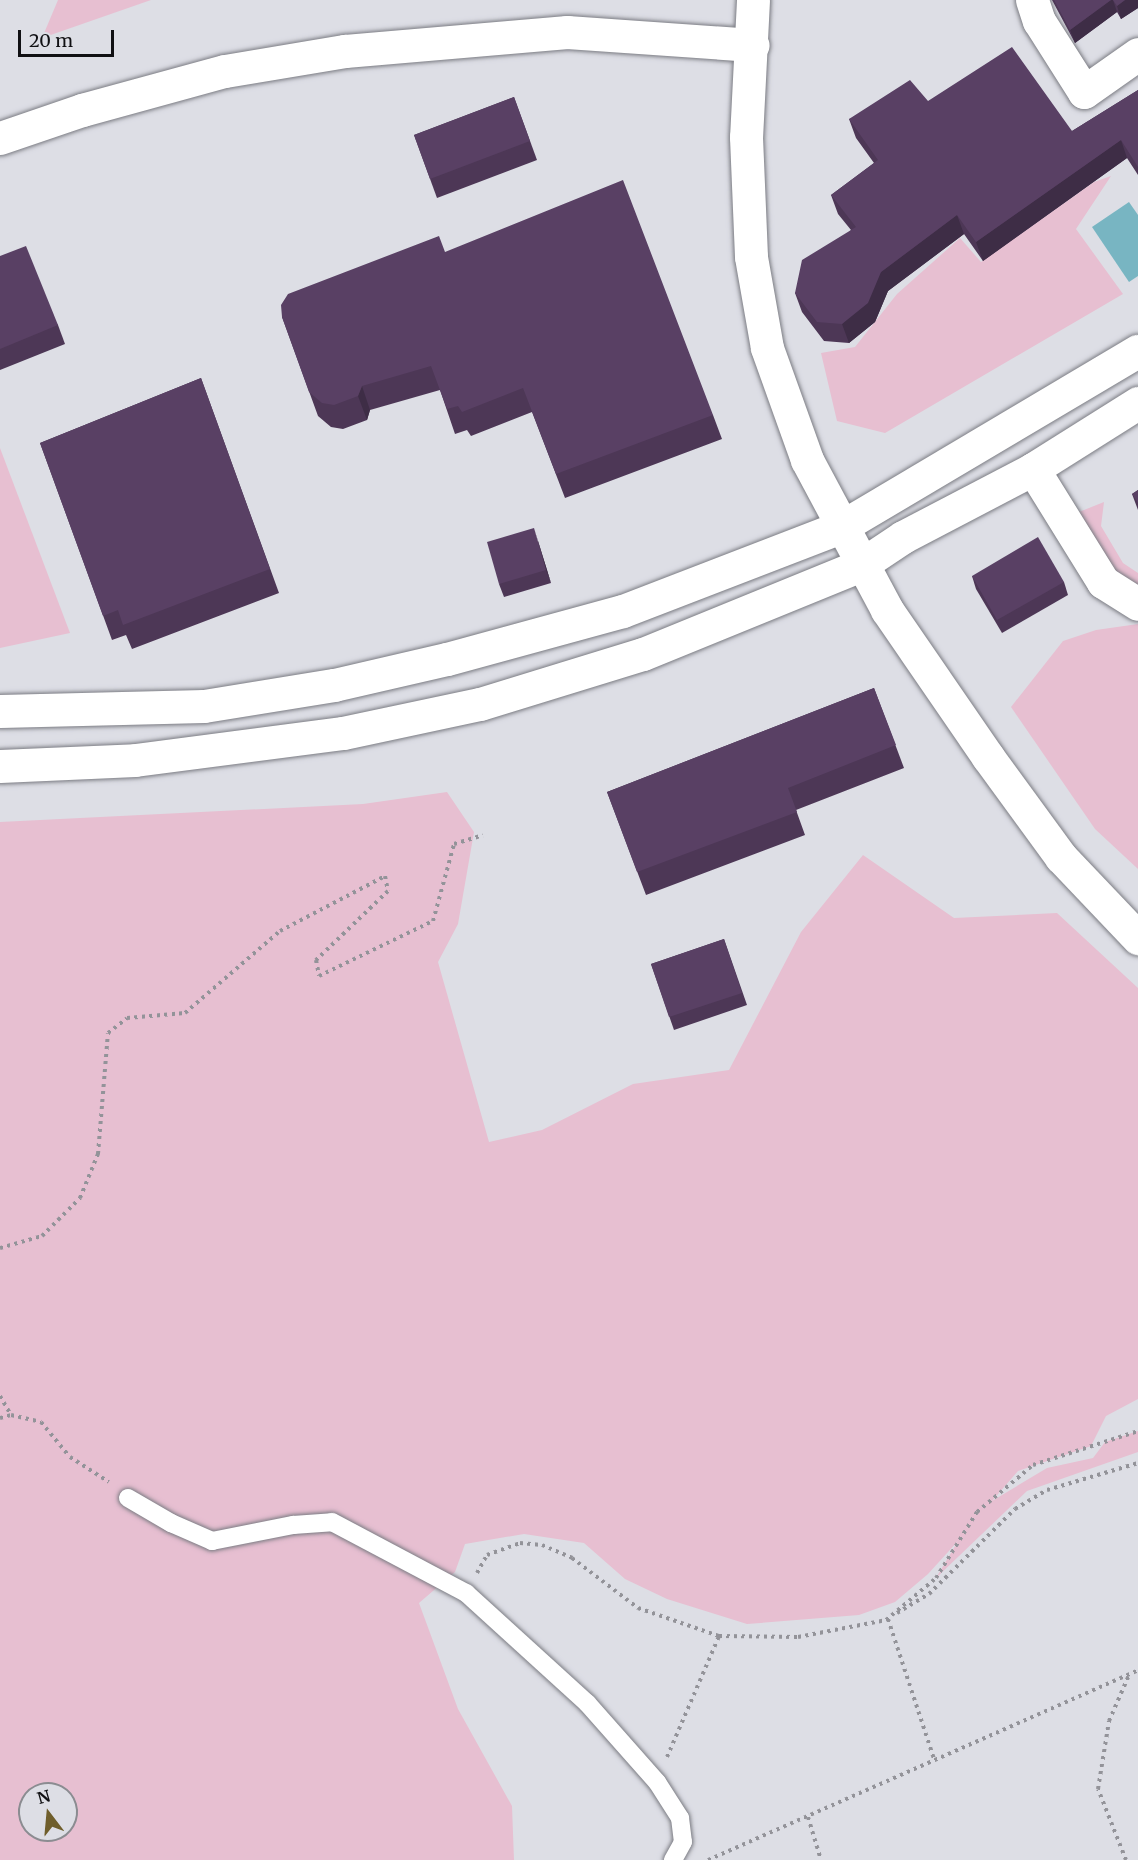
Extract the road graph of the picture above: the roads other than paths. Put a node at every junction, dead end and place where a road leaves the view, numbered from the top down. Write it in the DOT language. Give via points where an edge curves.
graph roads {
  1 [pos="753,0"];
  2 [pos="1032,0"];
  3 [pos="753,45"];
  4 [pos="1138,54"];
  5 [pos="0,138"];
  6 [pos="1138,351"];
  7 [pos="1138,403"];
  8 [pos="1033,469"];
  9 [pos="841,527"];
  10 [pos="861,565"];
  11 [pos="1138,604"];
  12 [pos="0,711"];
  13 [pos="270,744"];
  14 [pos="0,745"];
  15 [pos="0,766"];
  16 [pos="1138,938"];
  17 [pos="128,1498"];
  18 [pos="673,1860"];
  1 -- 3 [label="street"];
  2 -- 4 [label="street" via="1039,21 1084,92"];
  3 -- 5 [label="street" via="567,32 345,51 225,71 82,110"];
  3 -- 9 [label="street" via="746,137 751,258 767,348 807,460"];
  6 -- 9 [label="street"];
  7 -- 8 [label="street"];
  8 -- 10 [label="street" via="903,537"];
  8 -- 11 [label="street" via="1103,582"];
  9 -- 10 [label="street"];
  9 -- 12 [label="street" via="623,611 334,685 204,706"];
  10 -- 13 [label="street" via="643,654 480,704"];
  10 -- 16 [label="street" via="961,718 1061,857"];
  13 -- 14 [label="street" via="128,739"];
  13 -- 15 [label="street" via="135,760"];
  17 -- 18 [label="lane" via="171,1524 212,1541 293,1525 332,1522 466,1593 587,1703 657,1782 680,1818 683,1842"];
}
